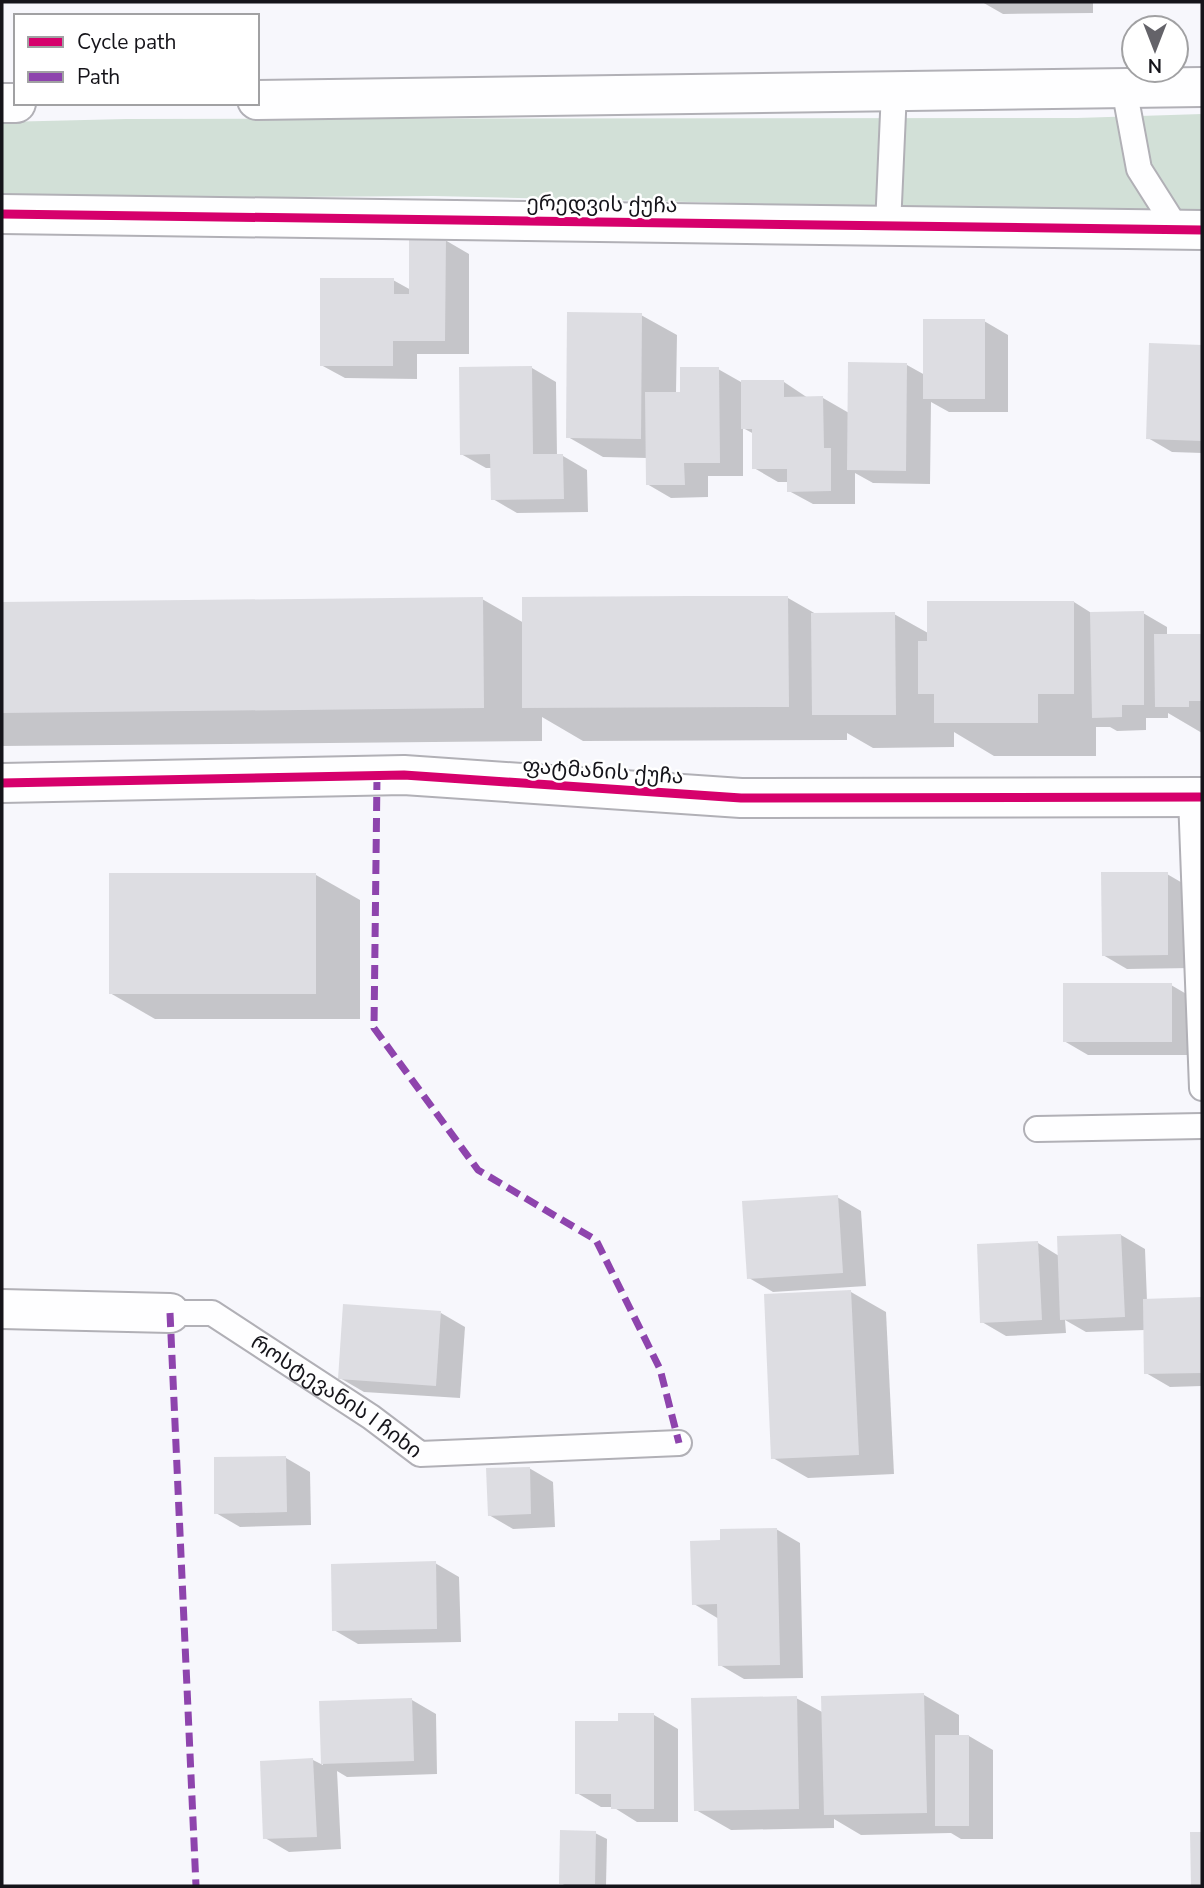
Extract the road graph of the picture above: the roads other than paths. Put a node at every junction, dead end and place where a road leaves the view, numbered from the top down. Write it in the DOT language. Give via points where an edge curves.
graph roads {
  1 [pos="1124,88"];
  2 [pos="1202,88"];
  3 [pos="894,91"];
  4 [pos="259,100"];
  5 [pos="2,214"];
  6 [pos="888,226"];
  7 [pos="1190,229"];
  8 [pos="2,783"];
  9 [pos="1197,797"];
  10 [pos="1202,1088"];
  11 [pos="1202,1126"];
  12 [pos="1037,1129"];
  13 [pos="2,1309"];
  14 [pos="170,1313"];
  15 [pos="679,1443"];
  1 -- 2 [label="street"];
  1 -- 3 [label="street"];
  1 -- 7 [label="lane" via="1139,169"];
  3 -- 4 [label="street"];
  3 -- 6 [label="lane"];
  5 -- 6 [label="street, ერედვის ქუჩა"];
  6 -- 7 [label="street, ერედვის ქუჩა"];
  8 -- 9 [label="street, ფატმანის ქუჩა" via="404,775 741,797"];
  9 -- 10 [label="lane"];
  11 -- 12 [label="lane"];
  13 -- 14 [label="street, როსტევანის I ჩიხი"];
  14 -- 15 [label="lane, როსტევანის I ჩიხი" via="212,1313 420,1454"];
}
